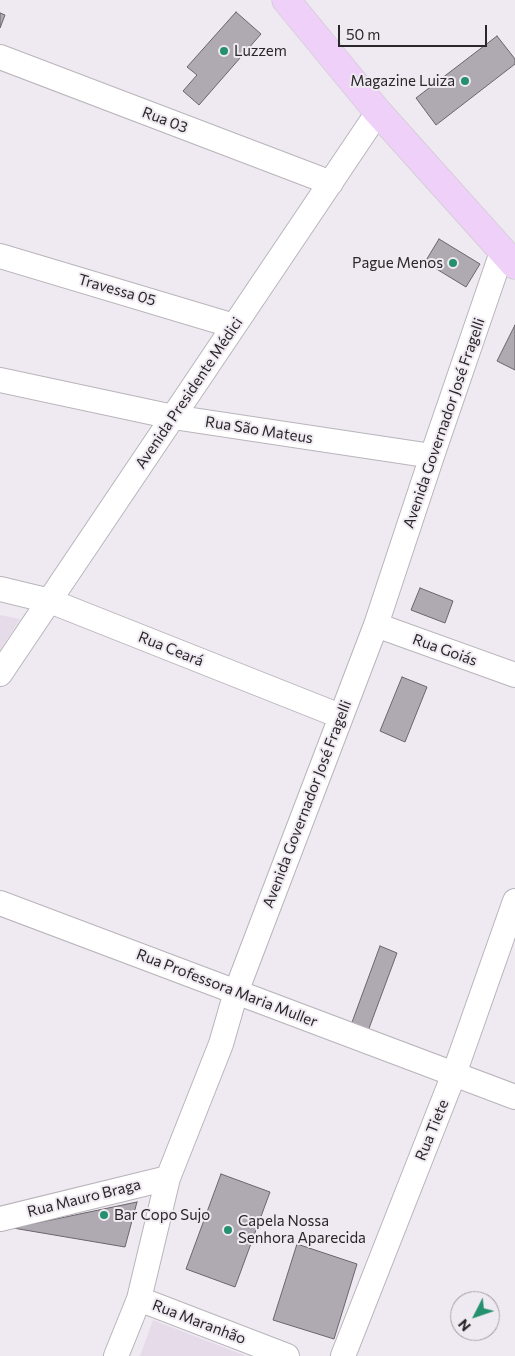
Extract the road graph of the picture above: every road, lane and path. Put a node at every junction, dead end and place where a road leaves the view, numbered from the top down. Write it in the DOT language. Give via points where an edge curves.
graph roads {
  1 [pos="286,0"];
  2 [pos="0,58"];
  3 [pos="378,112"];
  4 [pos="331,182"];
  5 [pos="0,256"];
  6 [pos="509,258"];
  7 [pos="234,326"];
  8 [pos="0,380"];
  9 [pos="173,417"];
  10 [pos="432,456"];
  11 [pos="0,589"];
  12 [pos="50,601"];
  13 [pos="376,625"];
  14 [pos="0,674"];
  15 [pos="515,675"];
  16 [pos="340,716"];
  17 [pos="515,901"];
  18 [pos="0,903"];
  19 [pos="236,992"];
  20 [pos="454,1074"];
  21 [pos="515,1097"];
  22 [pos="168,1178"];
  23 [pos="0,1219"];
  24 [pos="139,1299"];
  25 [pos="116,1356"];
  26 [pos="287,1356"];
  27 [pos="343,1356"];
  1 -- 3 [label="main road"];
  2 -- 4 [label="street, Rua 03"];
  3 -- 4 [label="street, Avenida Presidente Médici"];
  3 -- 6 [label="main road"];
  4 -- 7 [label="street, Avenida Presidente Médici"];
  5 -- 7 [label="street, Travessa 05"];
  6 -- 10 [label="street, Avenida Governador José Fragelli"];
  7 -- 9 [label="street, Avenida Presidente Médici"];
  8 -- 9 [label="street, Rua São Mateus"];
  9 -- 10 [label="street, Rua São Mateus"];
  9 -- 12 [label="street, Avenida Presidente Médici"];
  10 -- 13 [label="street, Avenida Governador José Fragelli"];
  11 -- 12 [label="street, Rua Ceará"];
  12 -- 14 [label="street, Avenida Presidente Médici"];
  12 -- 16 [label="street, Rua Ceará"];
  13 -- 15 [label="street, Rua Goiás"];
  13 -- 16 [label="street, Avenida Governador José Fragelli"];
  16 -- 19 [label="street, Avenida Governador José Fragelli"];
  17 -- 20 [label="street, Rua Tiete"];
  18 -- 19 [label="street, Rua Professora Maria Muller"];
  19 -- 20 [label="street, Rua Professora Maria Muller"];
  19 -- 22 [label="street, Avenida Governador José Fragelli" via="222,1044"];
  20 -- 21 [label="street, Rua Professora Maria Muller"];
  20 -- 27 [label="street, Rua Tiete"];
  22 -- 23 [label="street, Rua Mauro Braga"];
  22 -- 24 [label="street, Avenida Governador José Fragelli"];
  24 -- 25 [label="street, Avenida Governador José Fragelli"];
  24 -- 26 [label="street, Rua Maranhão"];
}
